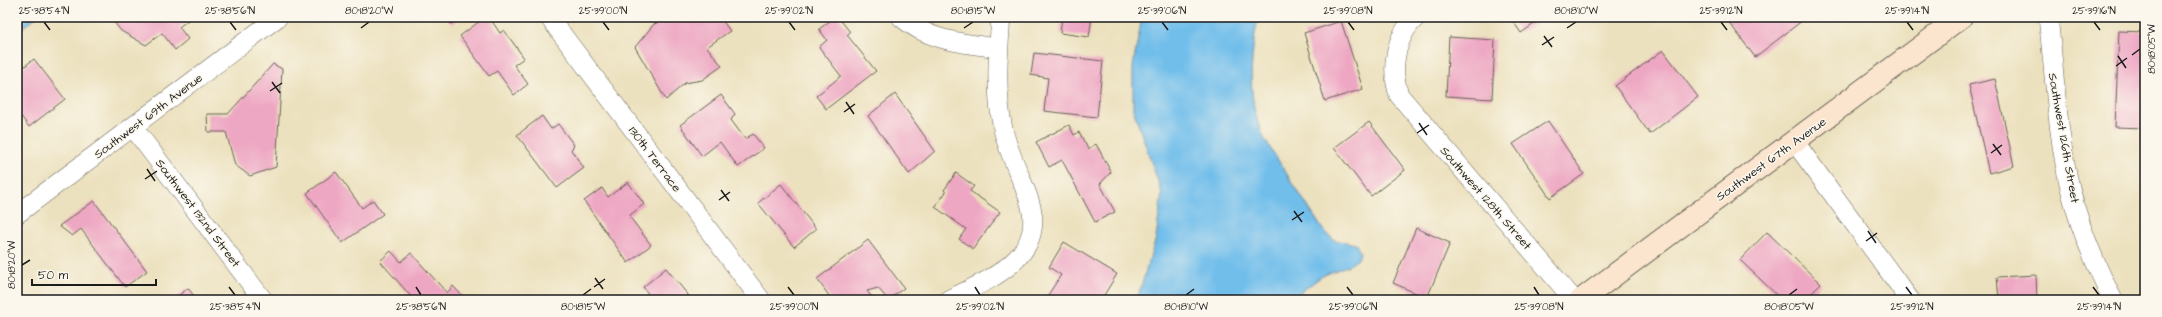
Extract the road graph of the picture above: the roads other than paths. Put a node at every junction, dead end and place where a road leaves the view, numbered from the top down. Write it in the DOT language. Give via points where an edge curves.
graph roads {
  1 [pos="278,17"];
  2 [pos="549,17"];
  3 [pos="901,17"];
  4 [pos="1001,17"];
  5 [pos="1416,17"];
  6 [pos="1961,17"];
  7 [pos="2048,17"];
  8 [pos="998,48"];
  9 [pos="133,127"];
  10 [pos="1794,141"];
  11 [pos="17,214"];
  12 [pos="263,300"];
  13 [pos="761,300"];
  14 [pos="948,300"];
  15 [pos="1574,300"];
  16 [pos="1581,300"];
  17 [pos="1910,300"];
  18 [pos="2113,300"];
  1 -- 9 [label="street, Southwest 69th Avenue"];
  2 -- 13 [label="street, 130th Terrace"];
  3 -- 8 [label="street" via="930,36"];
  4 -- 8 [label="street"];
  5 -- 15 [label="street, Southwest 128th Street" via="1404,31 1398,48 1394,76 1399,95"];
  6 -- 10 [label="main road, Southwest 67th Avenue"];
  7 -- 18 [label="street, Southwest 126th Street" via="2055,95 2071,192 2082,228"];
  8 -- 14 [label="street" via="998,84 1003,129 1032,209 1031,238 1006,269"];
  9 -- 11 [label="street, Southwest 69th Avenue"];
  9 -- 12 [label="street, Southwest 132nd Street"];
  10 -- 16 [label="main road, Southwest 67th Avenue"];
  10 -- 17 [label="street"];
}
